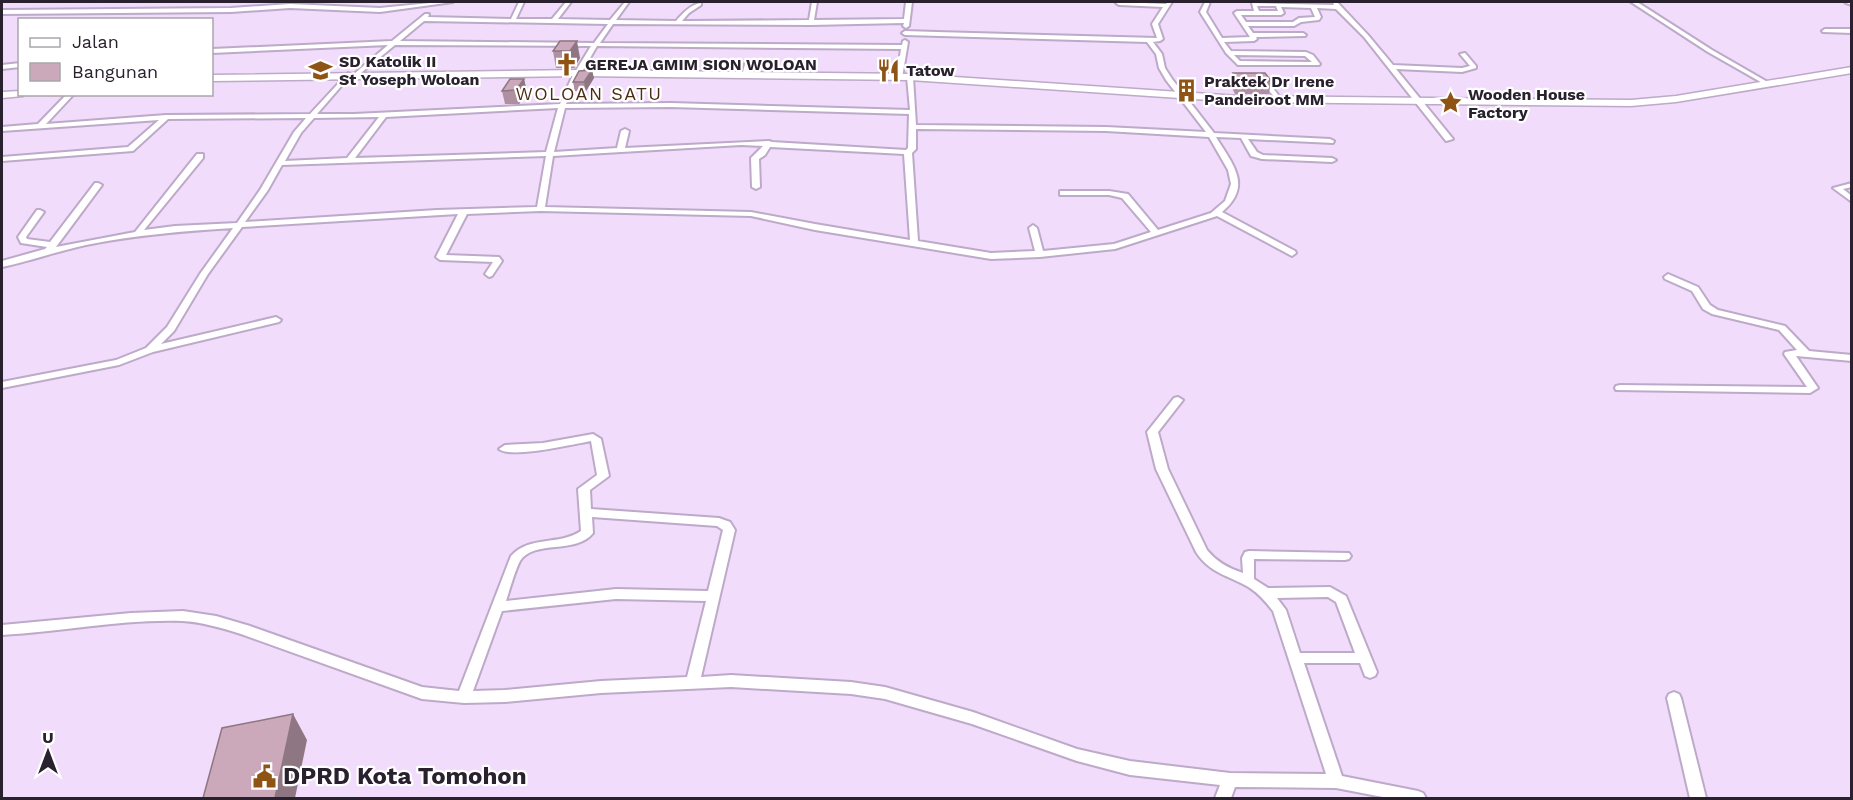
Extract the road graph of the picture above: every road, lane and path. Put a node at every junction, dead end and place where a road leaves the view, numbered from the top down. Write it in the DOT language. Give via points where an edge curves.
graph roads {
  1 [pos="388,2"];
  2 [pos="440,2"];
  3 [pos="450,2"];
  4 [pos="521,2"];
  5 [pos="569,2"];
  6 [pos="627,2"];
  7 [pos="814,2"];
  8 [pos="909,2"];
  9 [pos="1207,2"];
  10 [pos="1634,2"];
  11 [pos="1119,3"];
  12 [pos="699,4"];
  13 [pos="1168,4"];
  14 [pos="1336,4"];
  15 [pos="1313,6"];
  16 [pos="380,10"];
  17 [pos="2,12"];
  18 [pos="423,19"];
  19 [pos="513,20"];
  20 [pos="554,21"];
  21 [pos="906,21"];
  22 [pos="611,22"];
  23 [pos="677,23"];
  24 [pos="811,23"];
  25 [pos="1245,24"];
  26 [pos="1825,31"];
  27 [pos="1851,31"];
  28 [pos="905,33"];
  29 [pos="1253,35"];
  30 [pos="1303,35"];
  31 [pos="1149,40"];
  32 [pos="1221,40"];
  33 [pos="393,43"];
  34 [pos="597,44"];
  35 [pos="904,47"];
  36 [pos="213,51"];
  37 [pos="1230,53"];
  38 [pos="1463,54"];
  39 [pos="748,64"];
  40 [pos="18,65"];
  41 [pos="1253,65"];
  42 [pos="2,67"];
  43 [pos="1392,67"];
  44 [pos="1851,70"];
  45 [pos="578,73"];
  46 [pos="352,75"];
  47 [pos="744,75"];
  48 [pos="905,77"];
  49 [pos="213,78"];
  50 [pos="1254,80"];
  51 [pos="1265,80"];
  52 [pos="1768,84"];
  53 [pos="18,94"];
  54 [pos="2,95"];
  55 [pos="1179,95"];
  56 [pos="68,96"];
  57 [pos="1279,100"];
  58 [pos="1418,100"];
  59 [pos="562,106"];
  60 [pos="913,112"];
  61 [pos="384,115"];
  62 [pos="310,116"];
  63 [pos="166,117"];
  64 [pos="40,126"];
  65 [pos="913,127"];
  66 [pos="2,129"];
  67 [pos="625,130"];
  68 [pos="1212,134"];
  69 [pos="1243,136"];
  70 [pos="1449,139"];
  71 [pos="1330,141"];
  72 [pos="769,143"];
  73 [pos="621,148"];
  74 [pos="908,152"];
  75 [pos="551,154"];
  76 [pos="200,156"];
  77 [pos="2,159"];
  78 [pos="350,160"];
  79 [pos="1332,160"];
  80 [pos="279,163"];
  81 [pos="98,185"];
  82 [pos="1851,185"];
  83 [pos="756,187"];
  84 [pos="1063,193"];
  85 [pos="1851,200"];
  86 [pos="541,210"];
  87 [pos="464,211"];
  88 [pos="40,212"];
  89 [pos="1217,213"];
  90 [pos="240,223"];
  91 [pos="1033,228"];
  92 [pos="138,233"];
  93 [pos="1156,233"];
  94 [pos="914,242"];
  95 [pos="51,247"];
  96 [pos="1292,253"];
  97 [pos="1040,254"];
  98 [pos="2,264"];
  99 [pos="489,274"];
  100 [pos="1668,277"];
  101 [pos="276,320"];
  102 [pos="149,350"];
  103 [pos="1805,353"];
  104 [pos="1851,358"];
  105 [pos="2,385"];
  106 [pos="1620,388"];
  107 [pos="1178,400"];
  108 [pos="505,449"];
  109 [pos="586,513"];
  110 [pos="1345,556"];
  111 [pos="1247,581"];
  112 [pos="1266,593"];
  113 [pos="713,596"];
  114 [pos="498,607"];
  115 [pos="2,630"];
  116 [pos="1295,658"];
  117 [pos="693,681"];
  118 [pos="464,697"];
  119 [pos="1674,698"];
  120 [pos="1230,780"];
  121 [pos="1336,781"];
  122 [pos="1403,796"];
  123 [pos="1223,798"];
  124 [pos="1418,798"];
  125 [pos="1698,798"];
  1 -- 16 [label="street"];
  2 -- 3 [label="street"];
  2 -- 16 [label="street"];
  2 -- 18 [label="street"];
  4 -- 19 [label="street"];
  5 -- 20 [label="street"];
  6 -- 22 [label="street"];
  7 -- 24 [label="street"];
  8 -- 21 [label="street"];
  9 -- 32 [label="street" via="1203,12"];
  10 -- 52 [label="street"];
  11 -- 13 [label="street"];
  12 -- 23 [label="street"];
  13 -- 31 [label="street" via="1155,24 1160,39"];
  14 -- 15 [label="street"];
  14 -- 43 [label="street"];
  15 -- 25 [label="street" via="1317,19 1298,20 1294,24"];
  15 -- 25 [label="street" via="1278,5 1281,13 1237,13"];
  16 -- 17 [label="street" via="290,6"];
  18 -- 19 [label="street"];
  18 -- 33 [label="street"];
  19 -- 20 [label="street"];
  20 -- 22 [label="street"];
  21 -- 24 [label="street"];
  21 -- 28 [label="street"];
  22 -- 23 [label="street"];
  22 -- 34 [label="street"];
  23 -- 24 [label="street"];
  25 -- 29 [label="street"];
  26 -- 27 [label="street"];
  28 -- 31 [label="street"];
  28 -- 35 [label="street"];
  29 -- 30 [label="street"];
  29 -- 32 [label="street" via="1253,40"];
  31 -- 55 [label="street"];
  32 -- 37 [label="street"];
  33 -- 34 [label="street"];
  33 -- 36 [label="street"];
  33 -- 46 [label="street"];
  34 -- 35 [label="street"];
  34 -- 45 [label="street"];
  35 -- 48 [label="street"];
  37 -- 41 [label="street" via="1238,63"];
  37 -- 41 [label="street" via="1306,54 1317,64"];
  38 -- 43 [label="street" via="1474,68"];
  39 -- 47 [label="street"];
  40 -- 42 [label="street"];
  41 -- 51 [label="street"];
  43 -- 58 [label="street"];
  44 -- 52 [label="main road"];
  45 -- 46 [label="main road"];
  45 -- 47 [label="main road"];
  45 -- 59 [label="street"];
  46 -- 49 [label="main road"];
  46 -- 62 [label="street"];
  47 -- 48 [label="main road"];
  48 -- 55 [label="main road"];
  48 -- 60 [label="street"];
  50 -- 51 [label="street"];
  51 -- 57 [label="street"];
  52 -- 58 [label="main road" via="1641,102"];
  53 -- 54 [label="main road"];
  55 -- 57 [label="main road"];
  55 -- 68 [label="street"];
  56 -- 64 [label="street"];
  57 -- 58 [label="main road"];
  58 -- 70 [label="street"];
  59 -- 60 [label="street"];
  59 -- 61 [label="street"];
  59 -- 75 [label="street"];
  60 -- 65 [label="street"];
  61 -- 62 [label="street"];
  61 -- 78 [label="street"];
  62 -- 63 [label="street"];
  62 -- 80 [label="street"];
  63 -- 64 [label="street"];
  63 -- 77 [label="street" via="130,149"];
  64 -- 66 [label="street"];
  65 -- 68 [label="street"];
  65 -- 74 [label="street" via="912,149"];
  67 -- 73 [label="street"];
  68 -- 69 [label="street"];
  68 -- 89 [label="street" via="1234,176 1229,202"];
  69 -- 71 [label="street"];
  69 -- 79 [label="street" via="1254,154 1262,157"];
  72 -- 73 [label="street"];
  72 -- 74 [label="street"];
  72 -- 83 [label="street" via="755,158"];
  73 -- 75 [label="street"];
  74 -- 94 [label="street"];
  75 -- 78 [label="street"];
  75 -- 86 [label="street"];
  76 -- 92 [label="street"];
  78 -- 80 [label="street"];
  80 -- 90 [label="street"];
  81 -- 95 [label="street"];
  82 -- 85 [label="street" via="1837,188"];
  84 -- 93 [label="street" via="1125,196"];
  86 -- 87 [label="street"];
  86 -- 94 [label="street" via="751,214"];
  87 -- 90 [label="street"];
  87 -- 99 [label="street" via="440,257 496,259"];
  88 -- 95 [label="street" via="22,237 24,241"];
  89 -- 93 [label="street"];
  89 -- 96 [label="street"];
  90 -- 92 [label="street"];
  90 -- 102 [label="street" via="171,328"];
  91 -- 97 [label="street"];
  92 -- 95 [label="street"];
  93 -- 97 [label="street" via="1115,246"];
  94 -- 97 [label="street" via="977,255"];
  95 -- 98 [label="street"];
  100 -- 103 [label="street" via="1695,289 1706,307 1715,312 1782,328"];
  101 -- 102 [label="street"];
  102 -- 105 [label="street" via="110,364"];
  103 -- 104 [label="street"];
  103 -- 106 [label="street" via="1789,354 1812,386 1810,390"];
  107 -- 111 [label="street" via="1152,432 1162,469 1210,564"];
  108 -- 109 [label="street" via="596,439 603,476 584,489"];
  109 -- 113 [label="street" via="726,525 728,536"];
  109 -- 114 [label="street" via="588,529 582,537 519,553"];
  110 -- 111 [label="street" via="1249,555"];
  111 -- 112 [label="street"];
  112 -- 116 [label="street" via="1279,610"];
  112 -- 116 [label="street" via="1330,592 1341,599 1368,665"];
  113 -- 114 [label="street" via="616,594"];
  113 -- 117 [label="street"];
  114 -- 118 [label="street"];
  115 -- 118 [label="street" via="183,616 245,630 422,693"];
  116 -- 121 [label="street"];
  117 -- 118 [label="street"];
  117 -- 120 [label="street" via="801,683 885,693 973,718 1077,755 1130,768"];
  119 -- 125 [label="street"];
  120 -- 121 [label="street"];
  120 -- 123 [label="street"];
  121 -- 122 [label="street"];
  122 -- 124 [label="street"];
}
